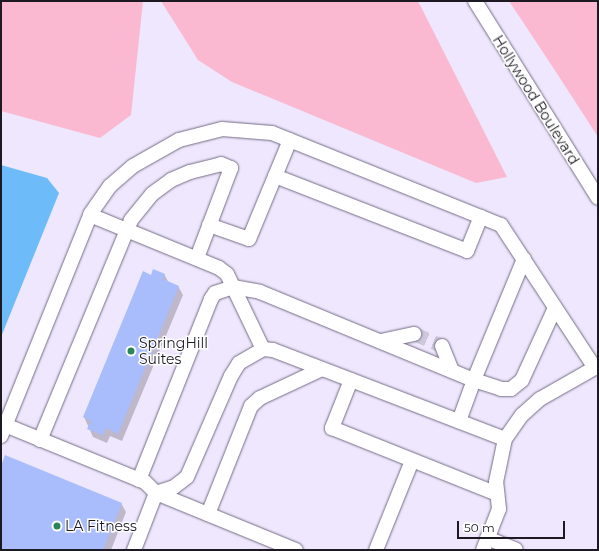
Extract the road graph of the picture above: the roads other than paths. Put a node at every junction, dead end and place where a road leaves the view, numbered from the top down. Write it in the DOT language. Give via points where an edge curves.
graph roads {
  1 [pos="475,1"];
  2 [pos="290,140"];
  3 [pos="275,176"];
  4 [pos="598,198"];
  5 [pos="90,215"];
  6 [pos="481,217"];
  7 [pos="209,225"];
  8 [pos="125,229"];
  9 [pos="197,258"];
  10 [pos="524,259"];
  11 [pos="233,288"];
  12 [pos="555,308"];
  13 [pos="414,334"];
  14 [pos="381,341"];
  15 [pos="442,346"];
  16 [pos="263,349"];
  17 [pos="596,366"];
  18 [pos="322,369"];
  19 [pos="452,371"];
  20 [pos="351,380"];
  21 [pos="474,380"];
  22 [pos="459,421"];
  23 [pos="3,431"];
  24 [pos="505,439"];
  25 [pos="40,440"];
  26 [pos="412,460"];
  27 [pos="139,480"];
  28 [pos="156,493"];
  29 [pos="497,494"];
  30 [pos="208,514"];
  31 [pos="485,544"];
  32 [pos="134,550"];
  33 [pos="296,550"];
  34 [pos="376,550"];
  35 [pos="516,550"];
  1 -- 4 [label="street, Hollywood Boulevard"];
  2 -- 3 [label="street"];
  2 -- 5 [label="street" via="272,133 222,129 179,140 127,171 110,186"];
  2 -- 6 [label="street"];
  3 -- 6 [label="street" via="467,251"];
  3 -- 7 [label="street" via="249,239"];
  5 -- 8 [label="street"];
  5 -- 23 [label="street"];
  6 -- 10 [label="street" via="501,225"];
  7 -- 8 [label="street" via="231,168 221,164 171,180 152,194"];
  7 -- 9 [label="street"];
  8 -- 9 [label="street"];
  8 -- 25 [label="street"];
  9 -- 11 [label="street" via="223,271"];
  10 -- 12 [label="street"];
  10 -- 21 [label="street"];
  11 -- 14 [label="street" via="260,292"];
  11 -- 16 [label="street"];
  11 -- 27 [label="street" via="216,294 211,299"];
  12 -- 17 [label="street"];
  12 -- 21 [label="street" via="522,380 511,389 502,389"];
  13 -- 14 [label="street"];
  14 -- 19 [label="street"];
  15 -- 19 [label="street"];
  16 -- 18 [label="street" via="273,350"];
  16 -- 28 [label="street" via="239,363 231,376 187,477 174,487"];
  17 -- 24 [label="street" via="540,399 522,415"];
  18 -- 20 [label="street"];
  18 -- 30 [label="street" via="260,398 251,406"];
  19 -- 21 [label="street"];
  20 -- 22 [label="street"];
  20 -- 26 [label="street" via="332,428"];
  21 -- 22 [label="street"];
  22 -- 24 [label="street"];
  23 -- 25 [label="street"];
  24 -- 29 [label="street" via="498,466"];
  25 -- 27 [label="street"];
  26 -- 29 [label="street"];
  26 -- 34 [label="street"];
  27 -- 28 [label="street"];
  28 -- 30 [label="street"];
  28 -- 32 [label="street"];
  29 -- 31 [label="street" via="499,509"];
  30 -- 33 [label="street"];
  31 -- 35 [label="street"];
}
